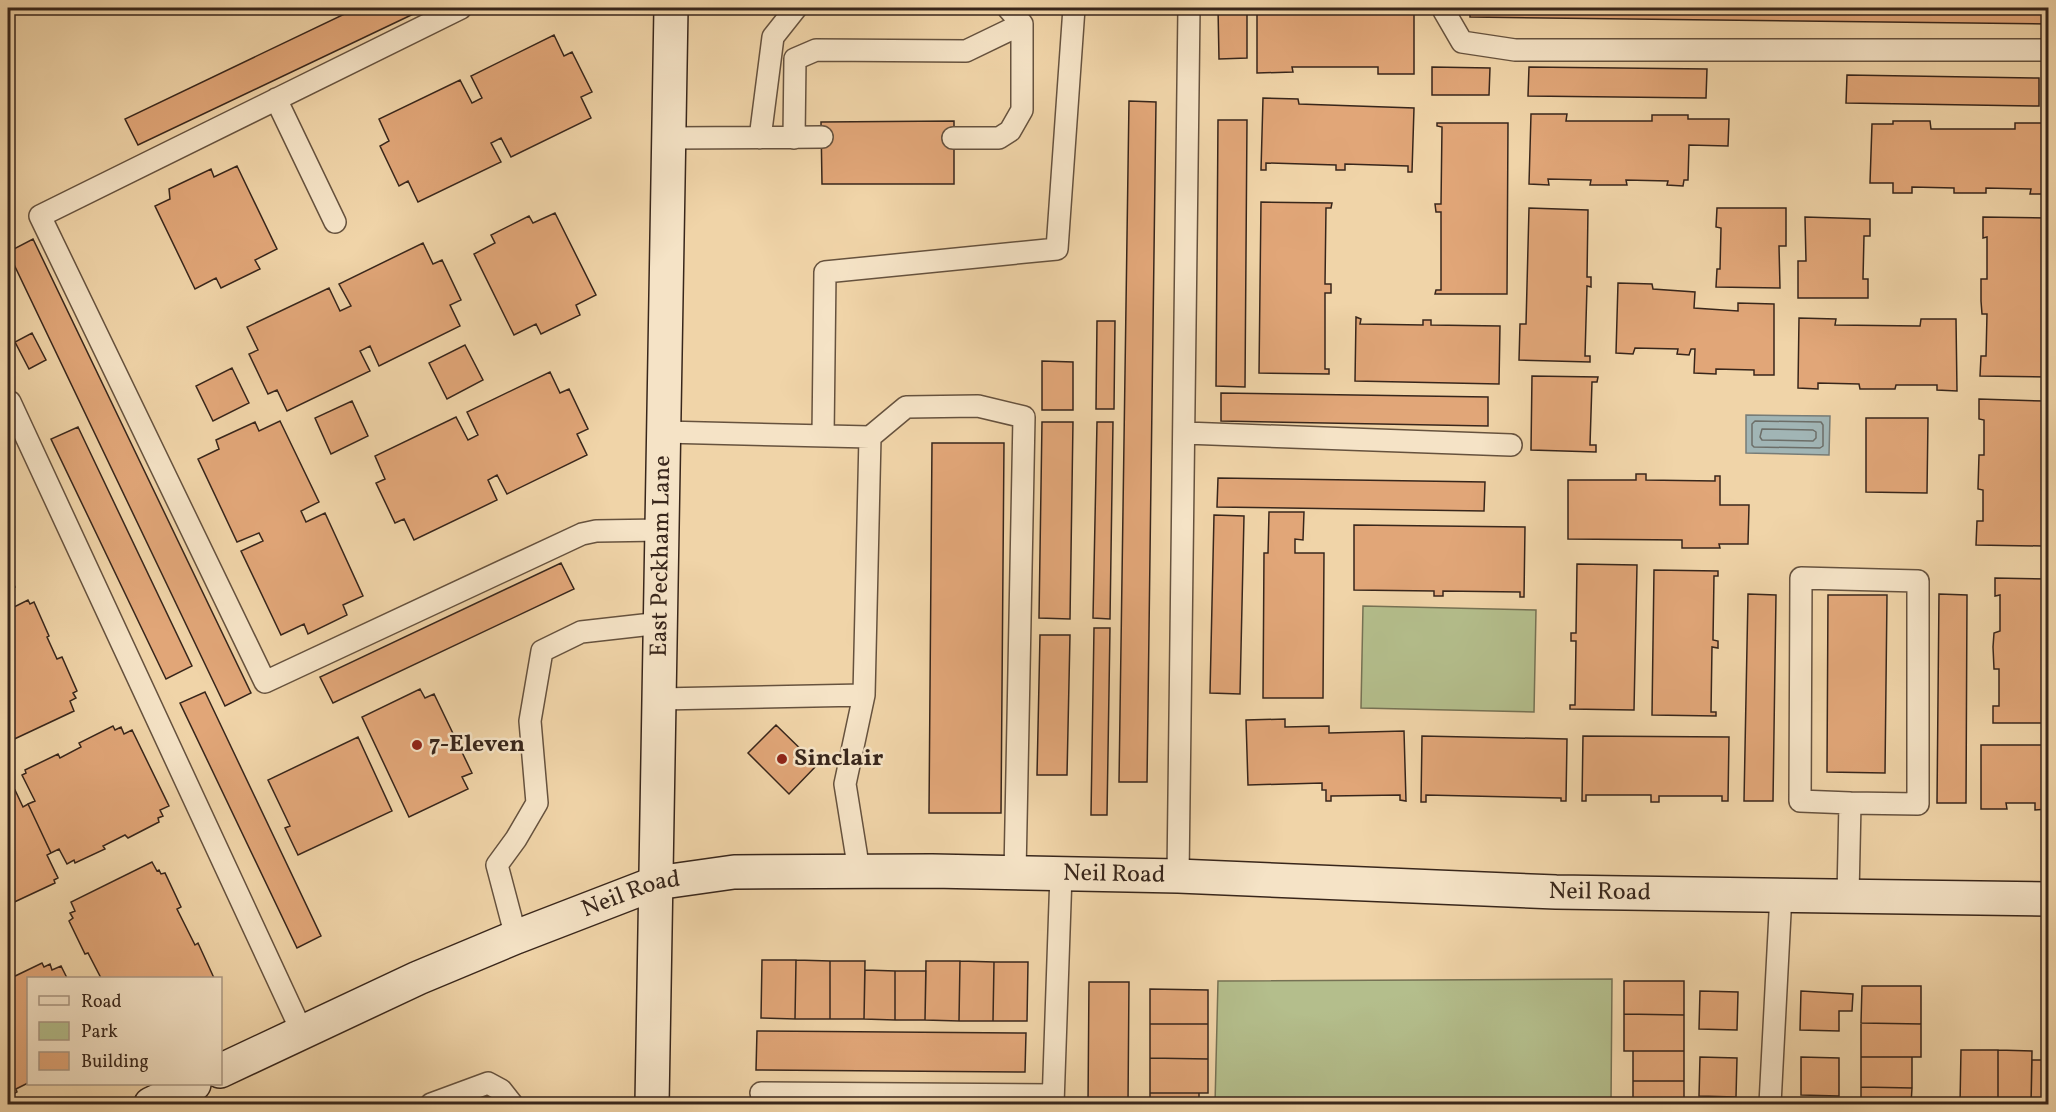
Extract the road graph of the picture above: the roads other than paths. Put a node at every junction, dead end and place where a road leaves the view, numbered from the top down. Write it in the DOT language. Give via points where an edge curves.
graph roads {
  1 [pos="461,8"];
  2 [pos="671,8"];
  3 [pos="796,8"];
  4 [pos="1008,8"];
  5 [pos="1074,8"];
  6 [pos="1190,8"];
  7 [pos="1444,8"];
  8 [pos="1022,24"];
  9 [pos="2049,50"];
  10 [pos="276,99"];
  11 [pos="822,137"];
  12 [pos="669,138"];
  13 [pos="760,138"];
  14 [pos="794,138"];
  15 [pos="953,138"];
  16 [pos="335,222"];
  17 [pos="8,403"];
  18 [pos="664,432"];
  19 [pos="1185,433"];
  20 [pos="823,436"];
  21 [pos="870,437"];
  22 [pos="1511,445"];
  23 [pos="662,530"];
  24 [pos="661,623"];
  25 [pos="864,695"];
  26 [pos="659,699"];
  27 [pos="1850,803"];
  28 [pos="859,871"];
  29 [pos="1015,873"];
  30 [pos="1061,874"];
  31 [pos="1178,876"];
  32 [pos="656,883"];
  33 [pos="1781,894"];
  34 [pos="1848,895"];
  35 [pos="2049,899"];
  36 [pos="516,937"];
  37 [pos="302,1032"];
  38 [pos="222,1070"];
  39 [pos="190,1092"];
  40 [pos="761,1093"];
  41 [pos="1053,1100"];
  42 [pos="151,1104"];
  43 [pos="431,1104"];
  44 [pos="512,1104"];
  45 [pos="651,1104"];
  46 [pos="1770,1104"];
  1 -- 10 [label="lane"];
  2 -- 12 [label="street, East Peckham Lane"];
  3 -- 13 [label="lane" via="772,37"];
  4 -- 8 [label="lane"];
  5 -- 20 [label="lane" via="1057,249 825,272"];
  6 -- 19 [label="lane"];
  7 -- 9 [label="lane" via="1462,42 1515,50"];
  8 -- 14 [label="lane" via="966,51 816,50 795,59"];
  8 -- 15 [label="lane" via="1022,110 1010,131 999,138"];
  10 -- 16 [label="lane"];
  10 -- 23 [label="lane" via="40,216 265,682 582,534"];
  11 -- 14 [label="lane"];
  12 -- 13 [label="lane"];
  12 -- 18 [label="street, East Peckham Lane"];
  13 -- 14 [label="lane"];
  17 -- 37 [label="lane"];
  18 -- 20 [label="lane"];
  18 -- 23 [label="street, East Peckham Lane"];
  19 -- 22 [label="lane"];
  19 -- 31 [label="lane"];
  20 -- 21 [label="lane"];
  21 -- 25 [label="lane"];
  21 -- 29 [label="lane" via="906,407 978,406 1024,417"];
  23 -- 24 [label="street, East Peckham Lane"];
  24 -- 26 [label="street, East Peckham Lane"];
  24 -- 36 [label="lane" via="582,632 542,651 530,721 537,803 496,865"];
  25 -- 26 [label="lane"];
  25 -- 28 [label="lane" via="845,784"];
  26 -- 32 [label="street, East Peckham Lane"];
  27 -- 27 [label="lane" via="1800,801 1801,578 1918,582 1918,804"];
  27 -- 34 [label="lane"];
  28 -- 29 [label="street, Neil Road"];
  28 -- 32 [label="street, Neil Road" via="734,872"];
  29 -- 30 [label="street, Neil Road"];
  30 -- 31 [label="street, Neil Road"];
  30 -- 41 [label="lane"];
  31 -- 33 [label="street, Neil Road" via="1557,892"];
  32 -- 36 [label="street, Neil Road"];
  32 -- 45 [label="street, East Peckham Lane"];
  33 -- 34 [label="street, Neil Road"];
  33 -- 46 [label="lane"];
  34 -- 35 [label="street, Neil Road"];
  36 -- 37 [label="street, Neil Road"];
  37 -- 38 [label="street, Neil Road"];
  39 -- 42 [label="street"];
  40 -- 41 [label="lane"];
  43 -- 44 [label="lane" via="488,1083 501,1090"];
}
